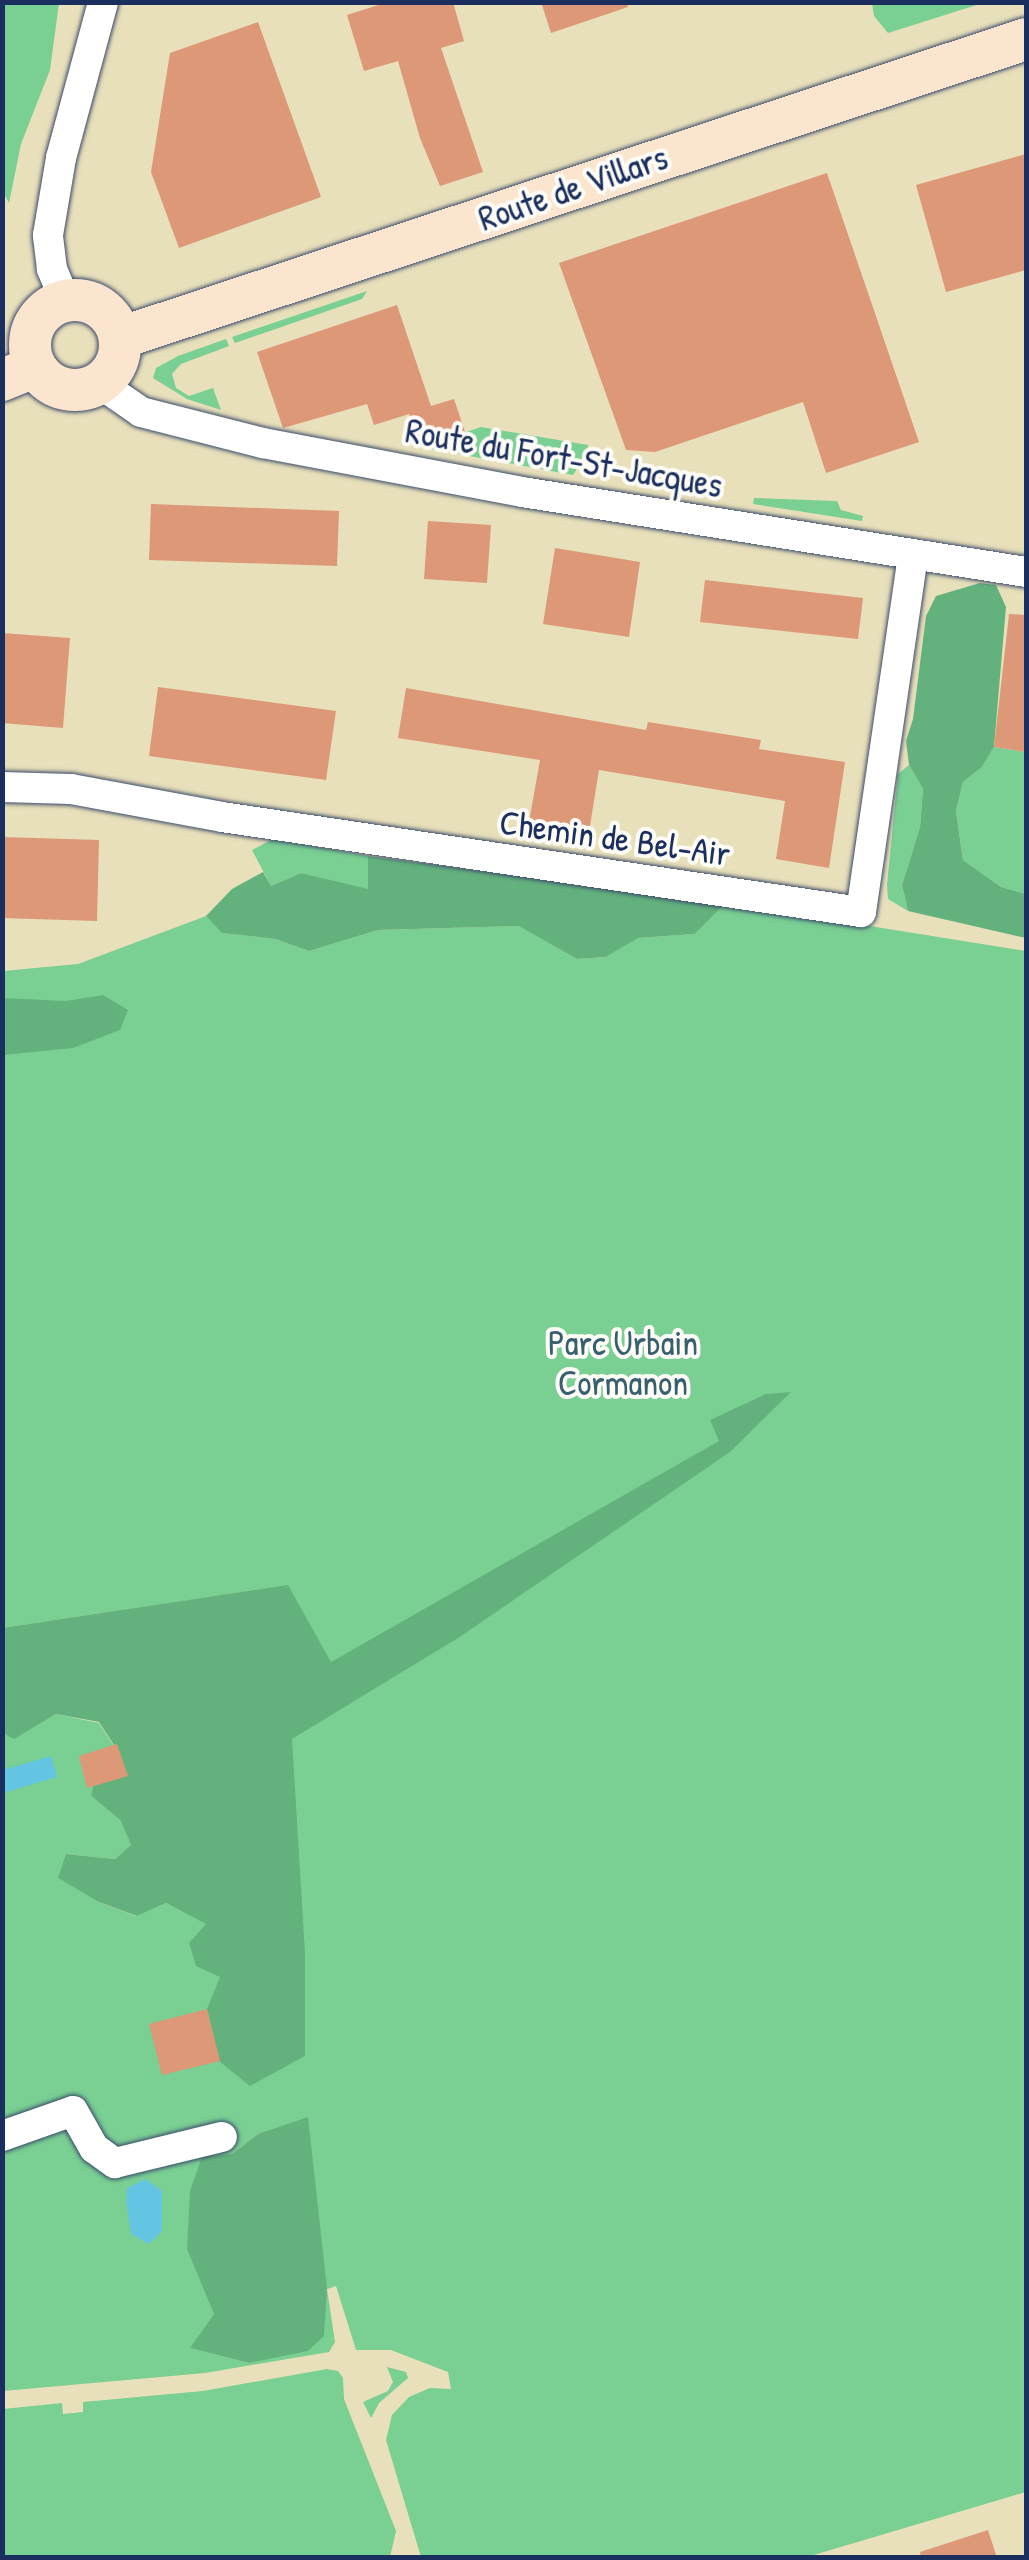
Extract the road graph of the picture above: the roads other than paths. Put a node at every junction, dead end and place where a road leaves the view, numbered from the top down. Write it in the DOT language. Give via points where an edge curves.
graph roads {
  1 [pos="103,2"];
  2 [pos="1026,39"];
  3 [pos="65,300"];
  4 [pos="120,338"];
  5 [pos="19,373"];
  6 [pos="99,383"];
  7 [pos="913,555"];
  8 [pos="1026,572"];
  9 [pos="2,786"];
  10 [pos="2,2136"];
  11 [pos="222,2137"];
  1 -- 3 [label="street" via="61,158 48,235"];
  2 -- 4 [label="main road, Route de Villars"];
  3 -- 4 [label="main road" via="94,304"];
  3 -- 5 [label="main road" via="33,326"];
  4 -- 6 [label="main road" via="116,364"];
  5 -- 6 [label="main road" via="63,389"];
  6 -- 7 [label="street, Route du Fort-St-Jacques" via="141,412 263,442"];
  7 -- 8 [label="street, Route du Fort-St-Jacques"];
  7 -- 9 [label="street, Chemin de Bel-Air" via="861,912 71,789"];
  10 -- 11 [label="street" via="73,2111 94,2148 115,2163"];
}
